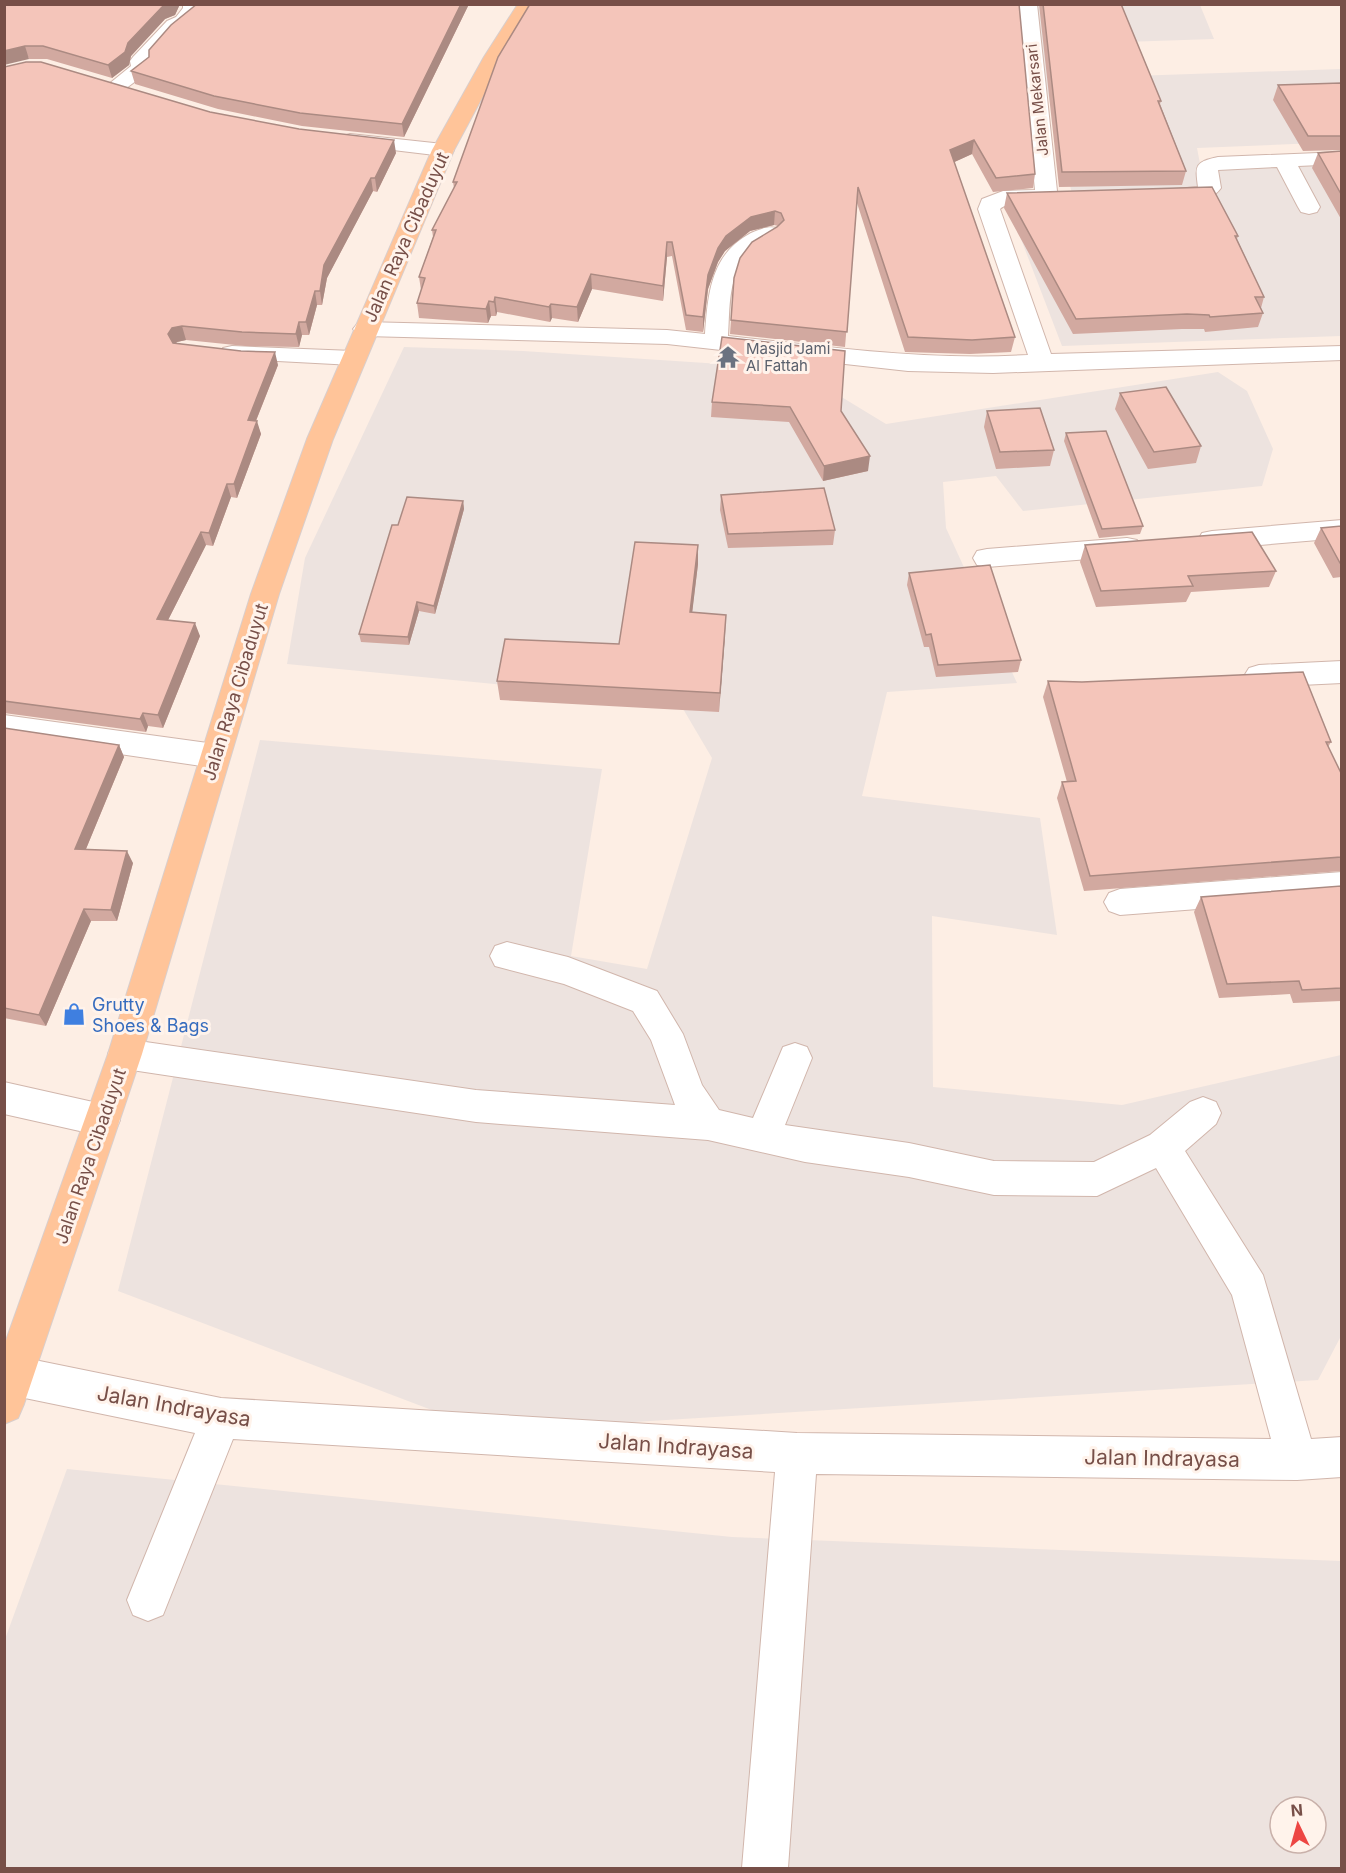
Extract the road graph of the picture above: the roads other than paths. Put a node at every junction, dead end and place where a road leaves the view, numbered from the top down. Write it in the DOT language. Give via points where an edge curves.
graph roads {
  1 [pos="193,4"];
  2 [pos="528,4"];
  3 [pos="1027,4"];
  4 [pos="92,81"];
  5 [pos="114,88"];
  6 [pos="141,97"];
  7 [pos="326,137"];
  8 [pos="443,150"];
  9 [pos="1341,158"];
  10 [pos="1284,160"];
  11 [pos="1071,195"];
  12 [pos="1142,195"];
  13 [pos="1047,196"];
  14 [pos="1309,207"];
  15 [pos="770,233"];
  16 [pos="365,329"];
  17 [pos="716,342"];
  18 [pos="207,350"];
  19 [pos="1341,353"];
  20 [pos="353,358"];
  21 [pos="1042,362"];
  22 [pos="1341,530"];
  23 [pos="1188,542"];
  24 [pos="1152,545"];
  25 [pos="987,558"];
  26 [pos="1341,672"];
  27 [pos="1238,677"];
  28 [pos="4,726"];
  29 [pos="215,756"];
  30 [pos="1341,885"];
  31 [pos="1120,902"];
  32 [pos="507,956"];
  33 [pos="125,1054"];
  34 [pos="795,1058"];
  35 [pos="4,1098"];
  36 [pos="1203,1113"];
  37 [pos="102,1120"];
  38 [pos="708,1124"];
  39 [pos="763,1136"];
  40 [pos="1163,1147"];
  41 [pos="10,1390"];
  42 [pos="221,1418"];
  43 [pos="797,1453"];
  44 [pos="1341,1457"];
  45 [pos="1297,1460"];
  46 [pos="148,1600"];
  47 [pos="765,1869"];
  1 -- 5 [label="street" via="183,21 174,25 140,61 141,68"];
  2 -- 8 [label="main road, Jalan Raya Cibaduyut"];
  3 -- 13 [label="street, Jalan Mekarsari"];
  4 -- 5 [label="street"];
  5 -- 6 [label="street"];
  7 -- 8 [label="street"];
  8 -- 16 [label="main road, Jalan Raya Cibaduyut"];
  9 -- 10 [label="street"];
  10 -- 12 [label="street" via="1208,166 1210,188 1204,193"];
  10 -- 14 [label="street"];
  11 -- 13 [label="street"];
  13 -- 21 [label="street" via="995,200 989,209"];
  15 -- 17 [label="street" via="754,240 728,265 723,276"];
  16 -- 17 [label="street" via="539,332"];
  16 -- 20 [label="main road, Jalan Raya Cibaduyut"];
  17 -- 21 [label="street" via="908,363"];
  18 -- 20 [label="street"];
  19 -- 21 [label="street"];
  20 -- 29 [label="main road, Jalan Raya Cibaduyut" via="265,594"];
  22 -- 23 [label="street"];
  24 -- 25 [label="street"];
  26 -- 27 [label="street"];
  28 -- 29 [label="street"];
  29 -- 33 [label="main road, Jalan Raya Cibaduyut"];
  30 -- 31 [label="street"];
  32 -- 38 [label="street" via="568,971 645,1001 666,1034 687,1093"];
  33 -- 37 [label="main road, Jalan Raya Cibaduyut"];
  33 -- 38 [label="street" via="476,1106"];
  34 -- 39 [label="street"];
  35 -- 37 [label="street"];
  36 -- 40 [label="street"];
  37 -- 41 [label="main road, Jalan Raya Cibaduyut"];
  38 -- 39 [label="street"];
  39 -- 40 [label="street" via="994,1178 1097,1179"];
  40 -- 45 [label="street" via="1249,1288"];
  41 -- 42 [label="street, Jalan Indrayasa"];
  42 -- 43 [label="street, Jalan Indrayasa"];
  42 -- 46 [label="street"];
  43 -- 45 [label="street, Jalan Indrayasa"];
  43 -- 47 [label="street"];
  44 -- 45 [label="street, Jalan Indrayasa"];
}
